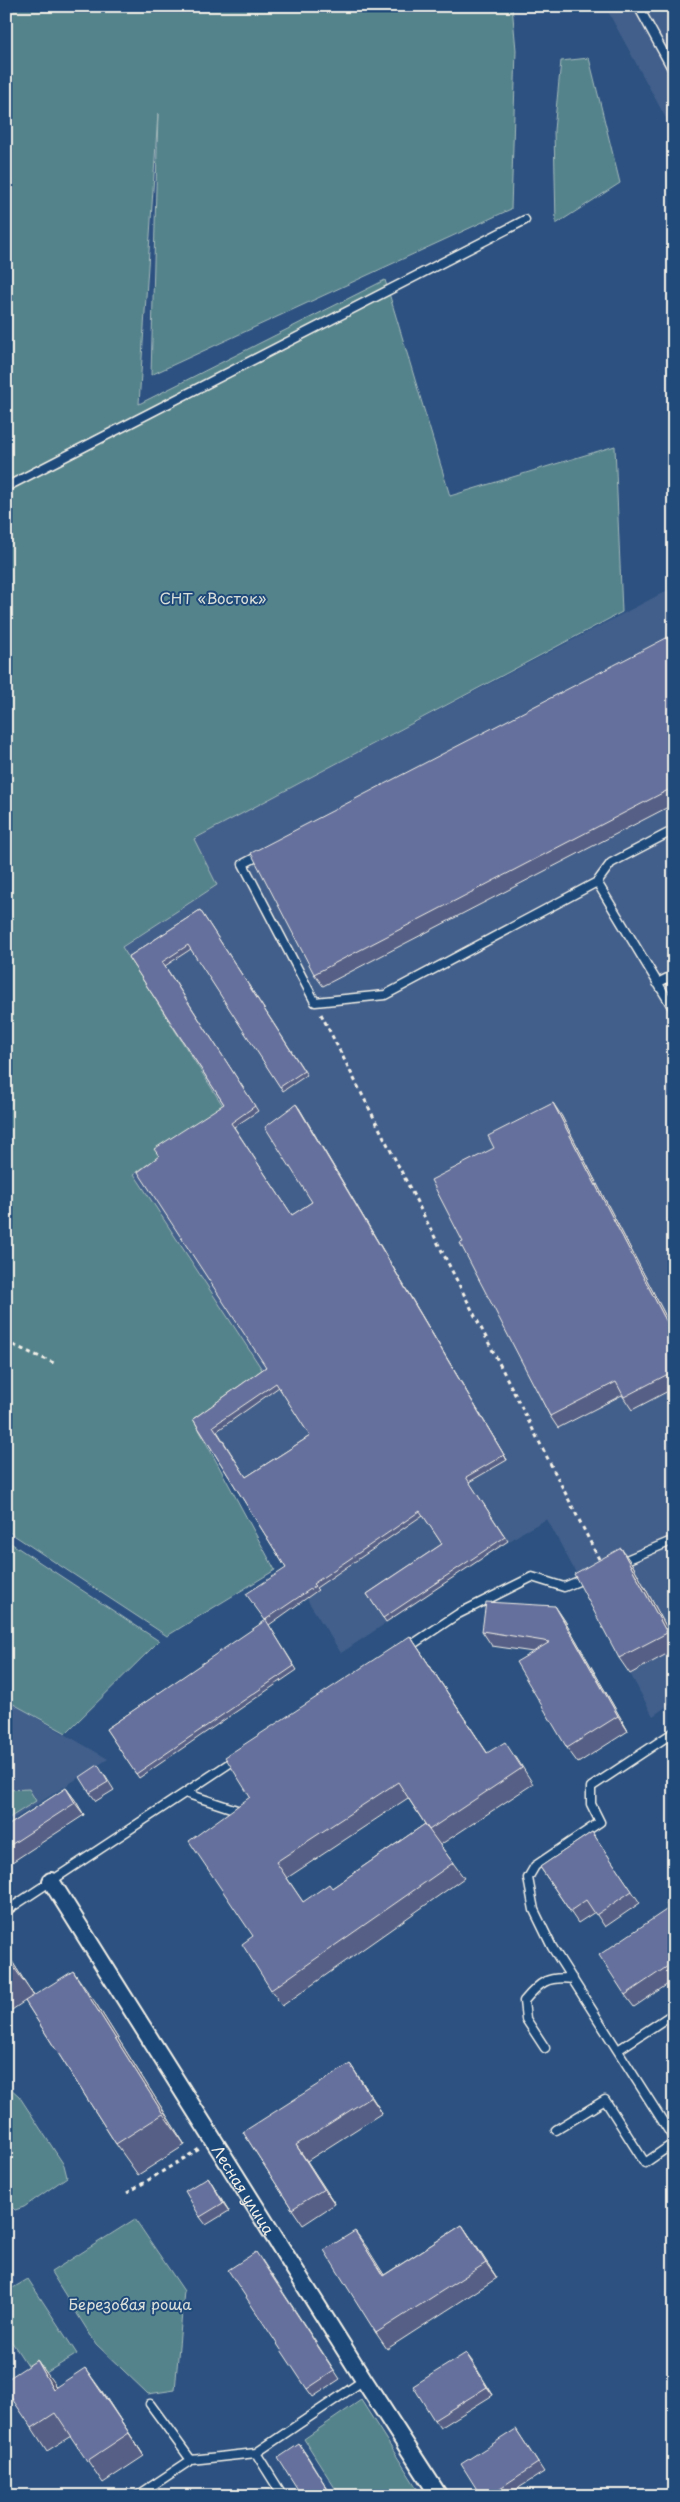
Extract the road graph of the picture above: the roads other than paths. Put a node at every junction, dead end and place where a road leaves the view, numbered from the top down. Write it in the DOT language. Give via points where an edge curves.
graph roads {
  1 [pos="638,6"];
  2 [pos="674,72"];
  3 [pos="525,220"];
  4 [pos="6,487"];
  5 [pos="674,830"];
  6 [pos="270,850"];
  7 [pos="596,882"];
  8 [pos="674,974"];
  9 [pos="657,983"];
  10 [pos="674,1010"];
  11 [pos="674,1540"];
  12 [pos="604,1570"];
  13 [pos="596,1573"];
  14 [pos="400,1652"];
  15 [pos="674,1732"];
  16 [pos="243,1755"];
  17 [pos="185,1793"];
  18 [pos="250,1814"];
  19 [pos="51,1882"];
  20 [pos="6,1911"];
  21 [pos="573,1979"];
  22 [pos="674,2013"];
  23 [pos="545,2048"];
  24 [pos="618,2050"];
  25 [pos="556,2130"];
  26 [pos="674,2138"];
  27 [pos="674,2143"];
  28 [pos="364,2380"];
  29 [pos="150,2404"];
  30 [pos="256,2453"];
  31 [pos="190,2460"];
  32 [pos="137,2496"];
  33 [pos="283,2496"];
  34 [pos="439,2496"];
  1 -- 2 [label="lane"];
  3 -- 4 [label="lane"];
  5 -- 7 [label="lane" via="611,863"];
  6 -- 7 [label="lane" via="243,864 315,1002 385,994"];
  7 -- 9 [label="lane"];
  8 -- 9 [label="lane"];
  9 -- 10 [label="lane"];
  11 -- 12 [label="lane"];
  13 -- 14 [label="lane" via="564,1587 532,1577 458,1614"];
  15 -- 21 [label="lane" via="591,1787 591,1804 600,1822 535,1866 528,1878 534,1910 552,1947"];
  16 -- 17 [label="lane"];
  17 -- 18 [label="lane"];
  17 -- 19 [label="lane"];
  19 -- 20 [label="lane"];
  19 -- 28 [label="street, Лесная улица"];
  21 -- 23 [label="lane" via="557,1977 538,1984 524,2001 526,2019"];
  21 -- 24 [label="lane"];
  22 -- 24 [label="lane"];
  24 -- 26 [label="lane"];
  25 -- 27 [label="lane" via="605,2100 645,2163"];
  28 -- 30 [label="lane"];
  28 -- 34 [label="street, Лесная улица"];
  29 -- 31 [label="lane"];
  30 -- 31 [label="lane"];
  30 -- 33 [label="lane"];
  31 -- 32 [label="lane"];
}
